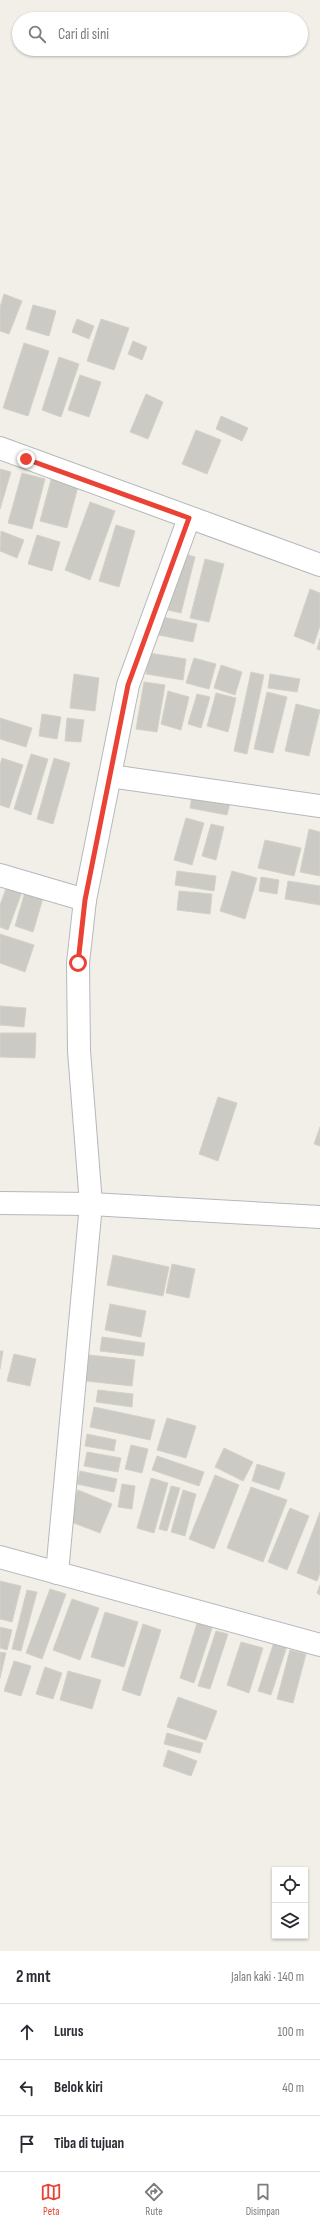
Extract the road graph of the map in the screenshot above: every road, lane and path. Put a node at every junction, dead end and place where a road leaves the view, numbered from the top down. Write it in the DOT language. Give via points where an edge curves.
graph roads {
  1 [pos="0,448"];
  2 [pos="189,518"];
  3 [pos="320,565"];
  4 [pos="110,776"];
  5 [pos="320,806"];
  6 [pos="0,875"];
  7 [pos="85,900"];
  8 [pos="0,1203"];
  9 [pos="91,1204"];
  10 [pos="320,1217"];
  11 [pos="0,1557"];
  12 [pos="57,1573"];
  13 [pos="320,1645"];
  1 -- 2 [label="street"];
  2 -- 3 [label="street"];
  2 -- 4 [label="street" via="128,685"];
  4 -- 5 [label="street"];
  4 -- 7 [label="street"];
  6 -- 7 [label="street"];
  7 -- 9 [label="street" via="78,963 79,1051"];
  8 -- 9 [label="street"];
  9 -- 10 [label="street"];
  9 -- 12 [label="street"];
  11 -- 12 [label="street"];
  12 -- 13 [label="street"];
}
